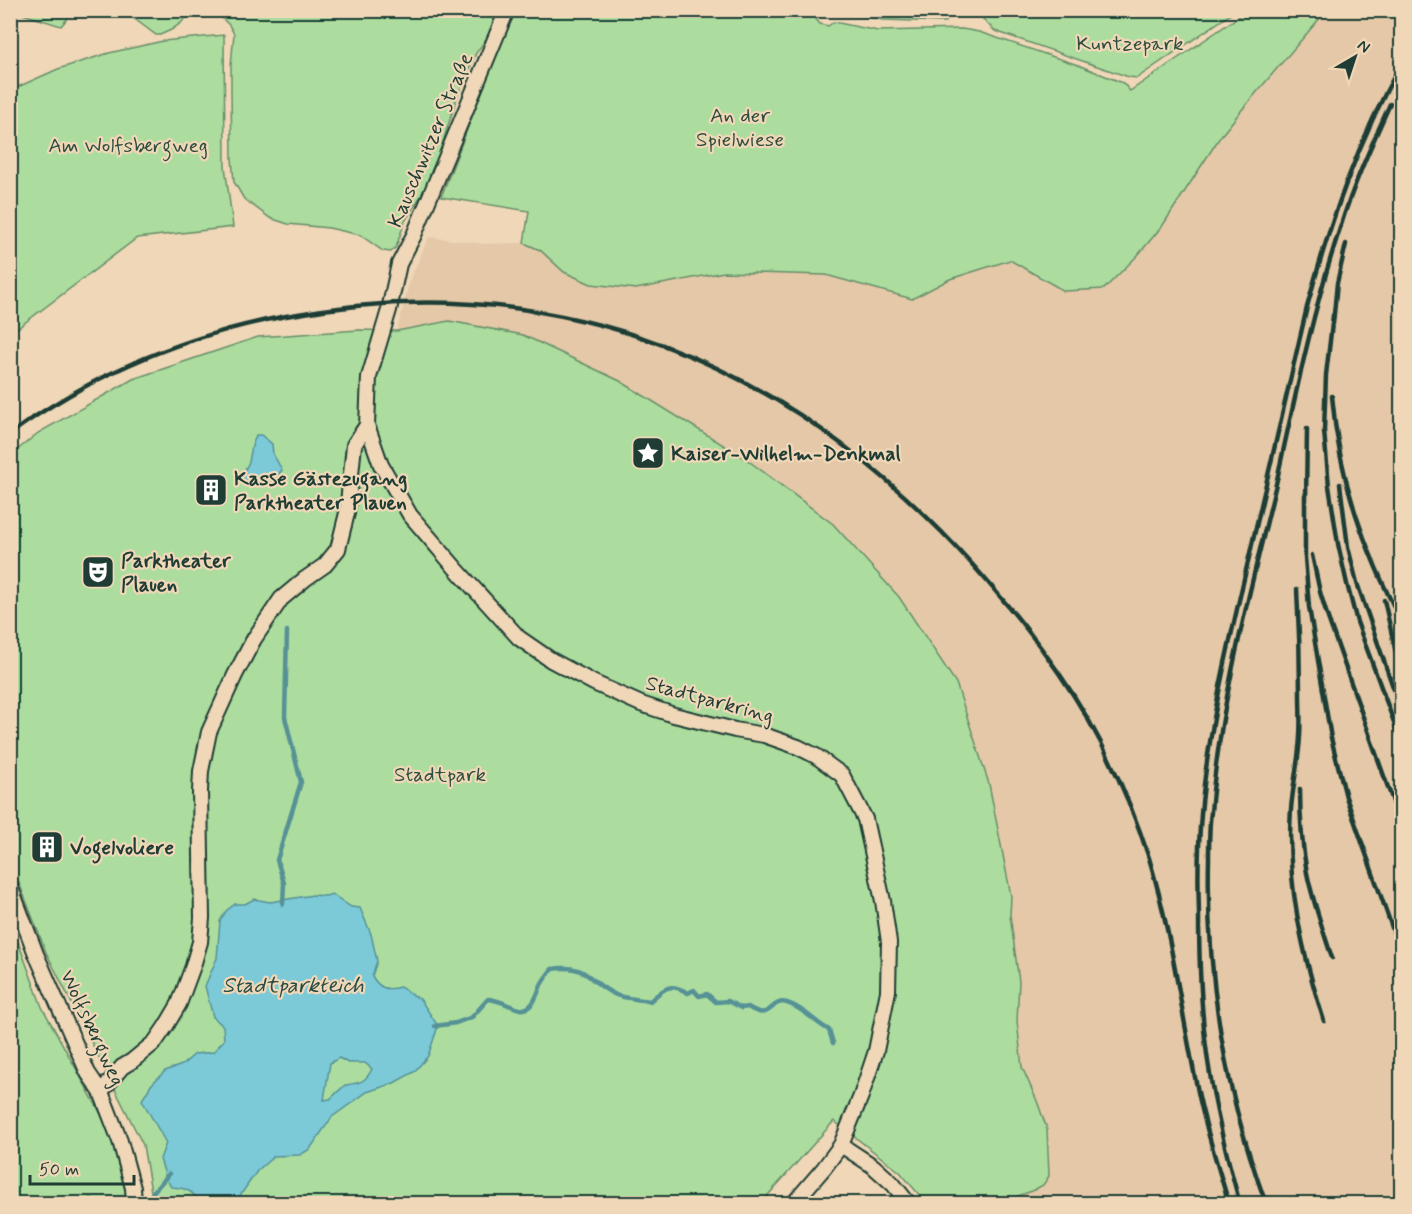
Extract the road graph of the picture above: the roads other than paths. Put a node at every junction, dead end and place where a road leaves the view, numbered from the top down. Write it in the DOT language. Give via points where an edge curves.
graph roads {
  1 [pos="507,10"];
  2 [pos="405,251"];
  3 [pos="367,425"];
  4 [pos="10,886"];
  5 [pos="101,1092"];
  6 [pos="841,1145"];
  7 [pos="134,1203"];
  8 [pos="793,1203"];
  9 [pos="909,1203"];
  1 -- 2 [label="street, Kauschwitzer Straße"];
  2 -- 3 [label="street, Stadtparkring" via="369,377"];
  3 -- 5 [label="street" via="354,446 347,513 338,549 272,611 235,675 209,732 200,791 200,942 178,1004 155,1042 122,1067"];
  3 -- 6 [label="street, Stadtparkring" via="381,465 410,515 519,638 551,660 641,704 798,747 842,775 865,819 889,942 888,991 876,1051"];
  4 -- 5 [label="street, Wolfsbergweg" via="83,1063"];
  5 -- 7 [label="street, Wolfsbergweg" via="120,1141"];
  6 -- 8 [label="street, Stadtparkring"];
  6 -- 9 [label="street" via="873,1166"];
}
